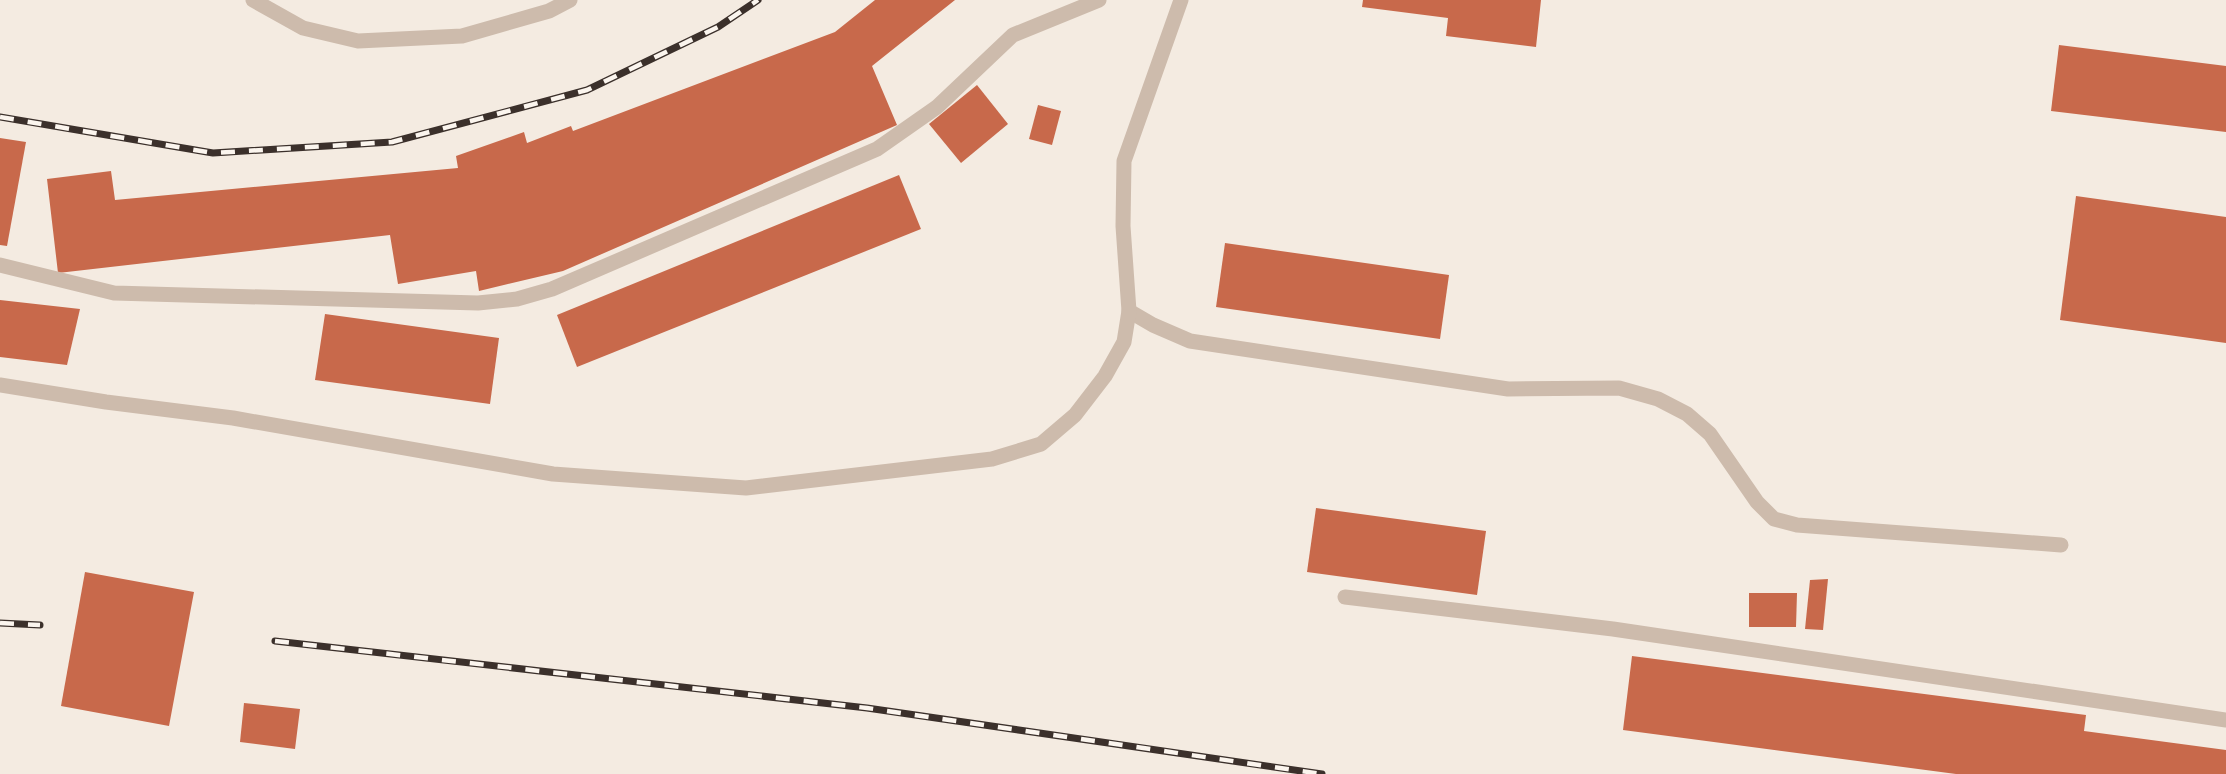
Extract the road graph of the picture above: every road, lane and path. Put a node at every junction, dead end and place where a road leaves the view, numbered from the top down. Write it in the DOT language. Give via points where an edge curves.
graph roads {
  1 [pos="253,0"];
  2 [pos="570,0"];
  3 [pos="1099,0"];
  4 [pos="1181,0"];
  5 [pos="0,265"];
  6 [pos="1129,311"];
  7 [pos="0,385"];
  8 [pos="2061,544"];
  9 [pos="1344,597"];
  10 [pos="2226,720"];
  1 -- 2 [label="street" via="303,28 358,41 462,36 549,11"];
  3 -- 5 [label="street" via="1013,35 938,107 877,149 552,289 517,299 478,303 114,293"];
  4 -- 6 [label="street" via="1124,162 1123,226"];
  6 -- 7 [label="street" via="1124,342 1105,376 1075,415 1041,444 992,459 746,488 553,474 233,418"];
  6 -- 8 [label="street" via="1190,341 1508,389 1619,388 1658,399 1687,414 1710,434 1757,502 1774,519 1797,525"];
  9 -- 10 [label="street" via="1613,629"];
}
